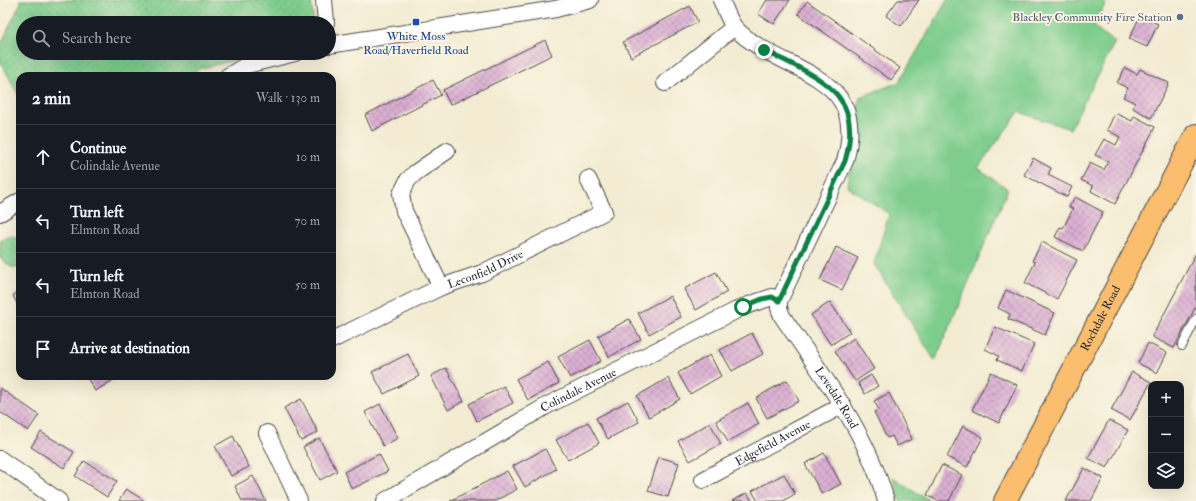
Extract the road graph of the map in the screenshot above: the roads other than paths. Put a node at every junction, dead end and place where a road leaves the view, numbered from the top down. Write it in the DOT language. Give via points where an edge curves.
graph roads {
  1 [pos="324,0"];
  2 [pos="590,0"];
  3 [pos="721,0"];
  4 [pos="325,16"];
  5 [pos="734,27"];
  6 [pos="336,44"];
  7 [pos="267,60"];
  8 [pos="235,72"];
  9 [pos="665,83"];
  10 [pos="1196,135"];
  11 [pos="447,151"];
  12 [pos="588,179"];
  13 [pos="16,206"];
  14 [pos="0,213"];
  15 [pos="441,286"];
  16 [pos="779,301"];
  17 [pos="1196,319"];
  18 [pos="336,338"];
  19 [pos="1182,346"];
  20 [pos="843,406"];
  21 [pos="266,433"];
  22 [pos="0,459"];
  23 [pos="703,480"];
  24 [pos="59,501"];
  25 [pos="299,501"];
  26 [pos="385,501"];
  27 [pos="886,501"];
  28 [pos="1005,501"];
  1 -- 4 [label="street"];
  2 -- 6 [label="street" via="556,9"];
  3 -- 5 [label="street"];
  5 -- 9 [label="street"];
  5 -- 16 [label="street" via="764,50 827,83 841,98 851,126 845,161"];
  7 -- 8 [label="street" via="247,65"];
  10 -- 28 [label="main road, Rochdale Road"];
  11 -- 15 [label="street" via="415,173 401,194 404,211"];
  12 -- 15 [label="street, Leconfield Drive" via="604,212 482,273"];
  13 -- 14 [label="street"];
  15 -- 18 [label="street, Leconfield Drive"];
  16 -- 20 [label="street, Levedale Road" via="782,316"];
  16 -- 26 [label="street, Colindale Avenue" via="772,297 743,307 548,405"];
  17 -- 19 [label="lane"];
  20 -- 23 [label="street, Edgefield Avenue"];
  20 -- 27 [label="street, Levedale Road" via="871,458"];
  21 -- 25 [label="street"];
  22 -- 24 [label="street"];
}
